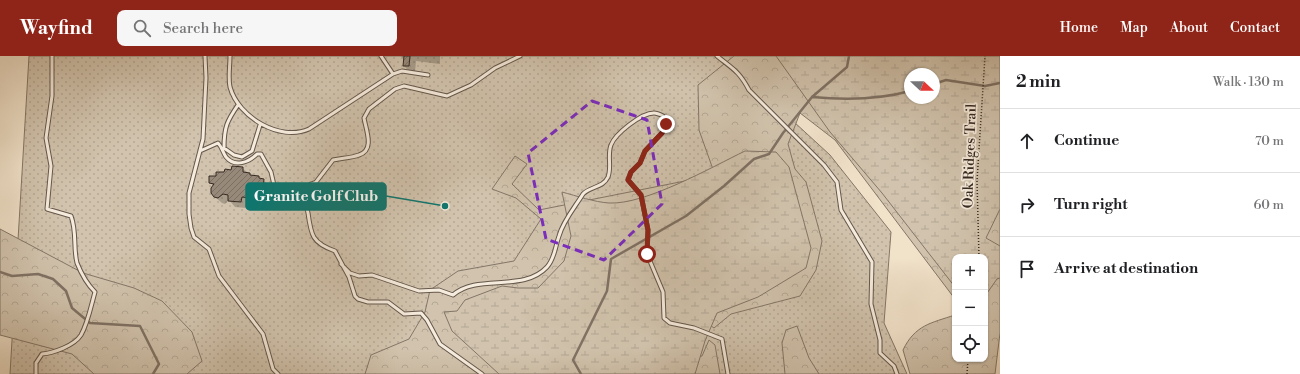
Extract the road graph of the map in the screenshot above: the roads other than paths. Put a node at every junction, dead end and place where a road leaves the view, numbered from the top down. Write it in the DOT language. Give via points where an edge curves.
graph roads {
  1 [pos="52,56"];
  2 [pos="205,56"];
  3 [pos="230,56"];
  4 [pos="381,56"];
  5 [pos="520,56"];
  6 [pos="717,56"];
  7 [pos="393,74"];
  8 [pos="428,75"];
  9 [pos="238,105"];
  10 [pos="260,125"];
  11 [pos="200,151"];
  12 [pos="298,190"];
  13 [pos="341,264"];
  14 [pos="36,374"];
  15 [pos="278,374"];
  16 [pos="482,374"];
  17 [pos="728,374"];
  18 [pos="897,374"];
  1 -- 14 [label="lane" via="52,96 46,138 51,166 47,210 71,216 75,226 77,262 95,292 80,336 68,346 50,354 42,354 36,363"];
  2 -- 11 [label="lane" via="205,105"];
  3 -- 9 [label="lane" via="230,87"];
  4 -- 7 [label="lane"];
  5 -- 12 [label="lane" via="447,96 404,86 394,88 369,109 364,118 369,142 366,150 360,155 333,160 316,182"];
  6 -- 18 [label="lane" via="739,72 749,90 824,165 837,182 841,210 872,262 871,304 880,340 880,353 894,366"];
  7 -- 8 [label="lane" via="402,71"];
  7 -- 10 [label="lane" via="302,132 289,133"];
  9 -- 10 [label="lane"];
  9 -- 10 [label="lane" via="226,122 224,148 242,157 252,151"];
  11 -- 12 [label="lane" via="218,143 230,160 239,163 260,154 271,172 274,185"];
  11 -- 15 [label="lane" via="189,193 189,214 194,237 209,249 219,276 263,334 273,369"];
  12 -- 13 [label="lane" via="308,212 313,237 322,246 335,251"];
  13 -- 16 [label="lane" via="358,299 388,302 404,314 421,314 440,344"];
  13 -- 17 [label="lane" via="350,273 359,276 372,275 419,291 438,290 453,295 466,286 533,277 548,266 555,254 559,236 583,194 587,190 601,186 608,177 610,145 622,130 644,115 654,113 663,116 666,124 662,133 645,151 628,180 641,195 648,230 647,254 664,292 664,318 670,323 694,328 722,339"];
}
